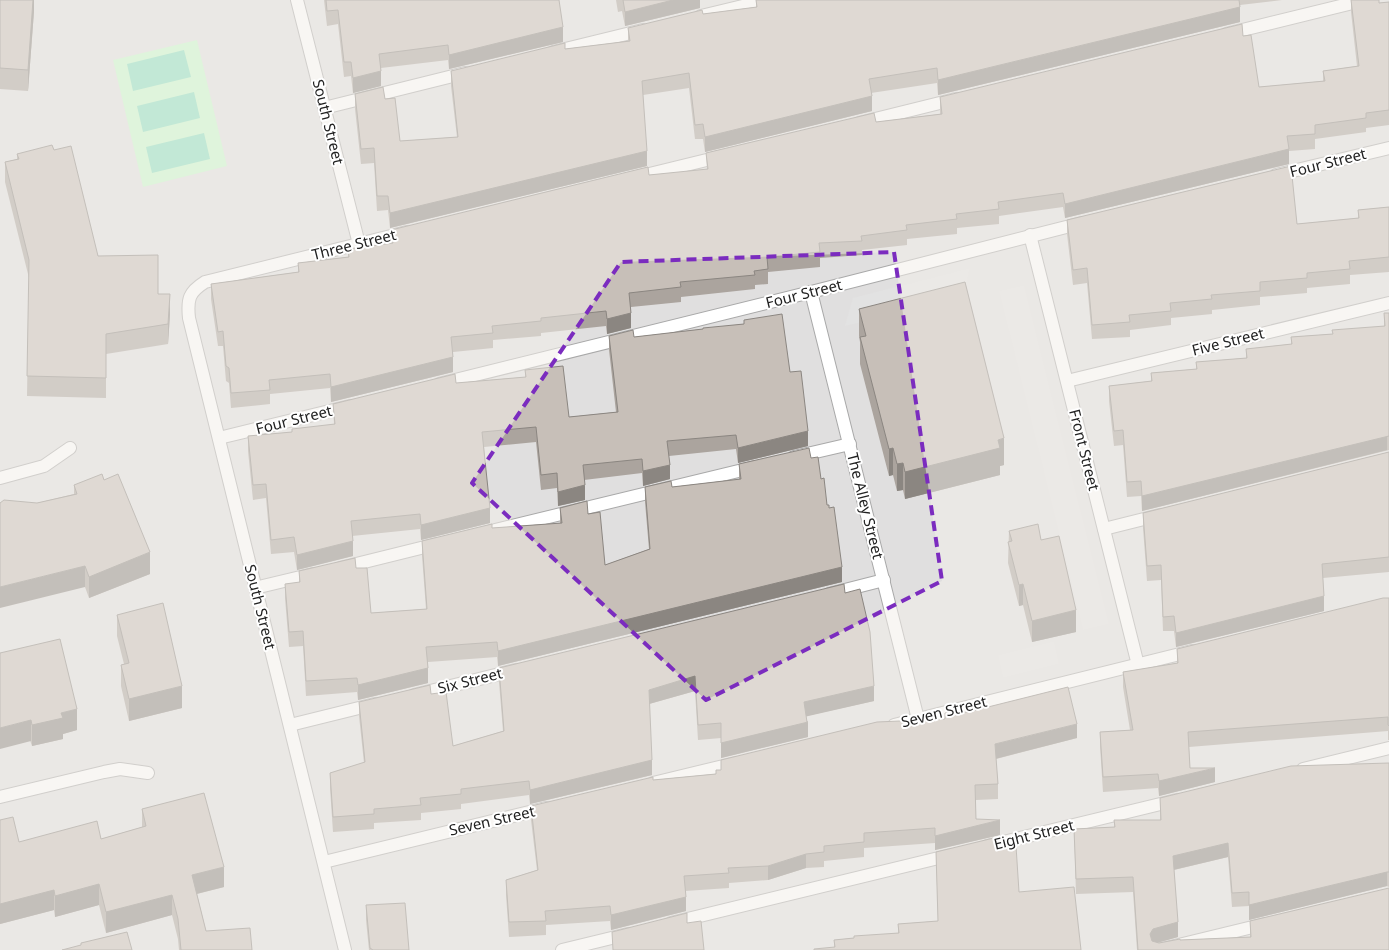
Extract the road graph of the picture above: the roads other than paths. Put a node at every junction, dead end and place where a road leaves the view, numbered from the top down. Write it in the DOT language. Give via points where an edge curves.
graph roads {
  1 [pos="298,0"];
  2 [pos="768,0"];
  3 [pos="1365,0"];
  4 [pos="690,19"];
  5 [pos="652,28"];
  6 [pos="1210,38"];
  7 [pos="536,56"];
  8 [pos="478,70"];
  9 [pos="969,96"];
  10 [pos="324,108"];
  11 [pos="843,127"];
  12 [pos="1389,148"];
  13 [pos="736,152"];
  14 [pos="1263,179"];
  15 [pos="620,181"];
  16 [pos="1098,219"];
  17 [pos="417,230"];
  18 [pos="1030,235"];
  19 [pos="359,244"];
  20 [pos="218,278"];
  21 [pos="811,292"];
  22 [pos="1389,303"];
  23 [pos="1067,382"];
  24 [pos="429,387"];
  25 [pos="362,403"];
  26 [pos="219,438"];
  27 [pos="850,444"];
  28 [pos="70,448"];
  29 [pos="783,460"];
  30 [pos="764,464"];
  31 [pos="0,478"];
  32 [pos="1170,512"];
  33 [pos="1104,529"];
  34 [pos="476,535"];
  35 [pos="447,542"];
  36 [pos="884,580"];
  37 [pos="256,588"];
  38 [pos="817,597"];
  39 [pos="1205,648"];
  40 [pos="1138,664"];
  41 [pos="529,667"];
  42 [pos="405,697"];
  43 [pos="386,702"];
  44 [pos="918,719"];
  45 [pos="290,725"];
  46 [pos="880,728"];
  47 [pos="1389,748"];
  48 [pos="746,760"];
  49 [pos="1293,772"];
  50 [pos="148,773"];
  51 [pos="640,786"];
  52 [pos="0,797"];
  53 [pos="1187,797"];
  54 [pos="554,806"];
  55 [pos="324,862"];
  56 [pos="1273,922"];
  57 [pos="658,926"];
  58 [pos="639,931"];
  59 [pos="345,950"];
  60 [pos="562,950"];
  61 [pos="1158,950"];
  1 -- 10 [label="lane, South Street"];
  2 -- 4 [label="lane"];
  3 -- 6 [label="lane"];
  5 -- 7 [label="lane"];
  8 -- 10 [label="lane"];
  9 -- 11 [label="lane"];
  10 -- 19 [label="lane, South Street"];
  12 -- 14 [label="lane, Four Street"];
  13 -- 15 [label="lane"];
  16 -- 18 [label="lane, Four Street"];
  17 -- 19 [label="lane, Three Street"];
  18 -- 21 [label="lane, Four Street"];
  18 -- 23 [label="lane, Front Street"];
  19 -- 20 [label="lane, Three Street"];
  20 -- 26 [label="lane, South Street" via="196,288 188,306"];
  21 -- 24 [label="lane, Four Street"];
  21 -- 27 [label="lane, The Alley Street"];
  22 -- 23 [label="lane, Five Street"];
  23 -- 33 [label="lane, Front Street"];
  25 -- 26 [label="lane, Four Street"];
  26 -- 37 [label="lane, South Street"];
  27 -- 29 [label="lane"];
  27 -- 36 [label="lane, The Alley Street"];
  28 -- 31 [label="lane" via="44,466"];
  30 -- 34 [label="lane"];
  32 -- 33 [label="lane"];
  33 -- 40 [label="lane, Front Street"];
  35 -- 37 [label="lane"];
  36 -- 38 [label="lane"];
  36 -- 44 [label="lane, The Alley Street"];
  37 -- 45 [label="lane, South Street"];
  39 -- 40 [label="lane, Seven Street"];
  40 -- 44 [label="lane, Seven Street"];
  41 -- 42 [label="lane, Six Street"];
  43 -- 45 [label="lane"];
  44 -- 46 [label="lane, Seven Street"];
  45 -- 55 [label="lane, South Street"];
  47 -- 49 [label="lane"];
  48 -- 51 [label="lane"];
  50 -- 52 [label="lane" via="120,769"];
  53 -- 57 [label="lane, Eight Street"];
  54 -- 55 [label="lane, Seven Street"];
  55 -- 59 [label="lane, South Street"];
  56 -- 61 [label="lane"];
  58 -- 60 [label="lane"];
}
